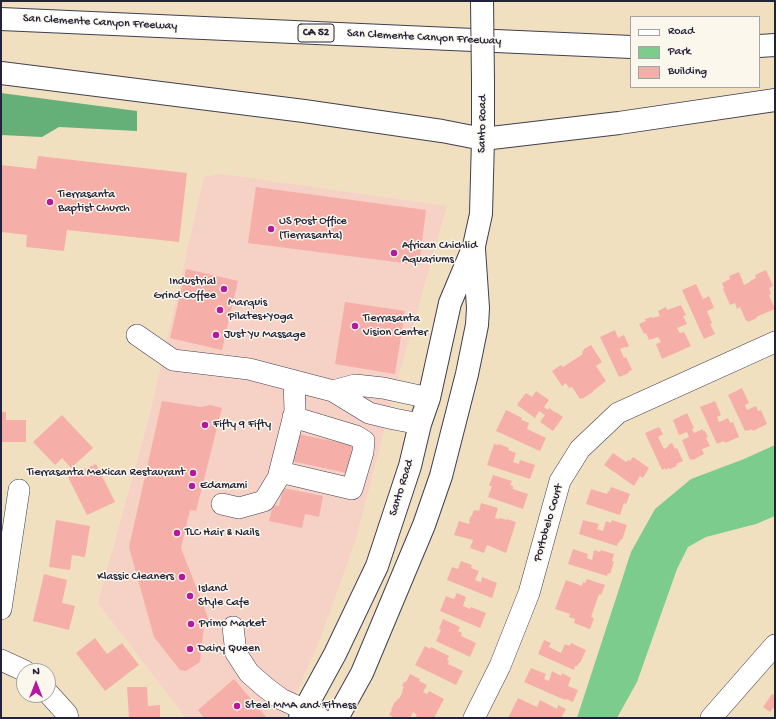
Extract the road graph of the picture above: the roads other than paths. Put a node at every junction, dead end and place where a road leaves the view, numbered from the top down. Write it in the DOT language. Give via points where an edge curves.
graph roads {
  1 [pos="482,1"];
  2 [pos="1,19"];
  3 [pos="775,45"];
  4 [pos="760,46"];
  5 [pos="630,47"];
  6 [pos="1,73"];
  7 [pos="775,100"];
  8 [pos="483,139"];
  9 [pos="474,246"];
  10 [pos="137,335"];
  11 [pos="775,342"];
  12 [pos="294,381"];
  13 [pos="332,390"];
  14 [pos="429,398"];
  15 [pos="294,417"];
  16 [pos="420,424"];
  17 [pos="449,448"];
  18 [pos="280,472"];
  19 [pos="19,490"];
  20 [pos="222,504"];
  21 [pos="1,609"];
  22 [pos="233,627"];
  23 [pos="775,645"];
  24 [pos="1,660"];
  25 [pos="16,667"];
  26 [pos="56,702"];
  27 [pos="308,715"];
  28 [pos="68,718"];
  29 [pos="337,718"];
  30 [pos="474,718"];
  31 [pos="711,718"];
  1 -- 8 [label="main road, Santo Road, bridge"];
  2 -- 5 [label="main road, San Clemente Canyon Freeway / CA 52"];
  3 -- 4 [label="main road"];
  6 -- 8 [label="main road" via="304,111"];
  7 -- 8 [label="main road" via="619,123"];
  8 -- 9 [label="main road, Santo Road" via="481,214"];
  9 -- 14 [label="main road, Santo Road" via="450,303"];
  9 -- 17 [label="main road, Santo Road" via="477,325"];
  10 -- 12 [label="street" via="173,360 249,370"];
  11 -- 30 [label="street, Portobelo Court" via="618,413 580,449 560,481 529,593 500,666"];
  12 -- 13 [label="street"];
  12 -- 15 [label="street"];
  13 -- 14 [label="street" via="355,385"];
  13 -- 16 [label="street" via="370,413"];
  14 -- 16 [label="main road, Santo Road"];
  14 -- 17 [label="main road" via="440,401 443,411 440,425"];
  15 -- 18 [label="street"];
  15 -- 18 [label="street" via="356,436 364,441 363,452 352,489"];
  16 -- 27 [label="main road, Santo Road" via="410,466 377,566"];
  17 -- 29 [label="main road, Santo Road" via="442,476 398,589 362,673"];
  18 -- 20 [label="street" via="264,501 239,508"];
  19 -- 21 [label="street"];
  22 -- 27 [label="street" via="236,653 249,673 281,699"];
  23 -- 31 [label="street"];
  24 -- 25 [label="street"];
  26 -- 28 [label="street"];
}
